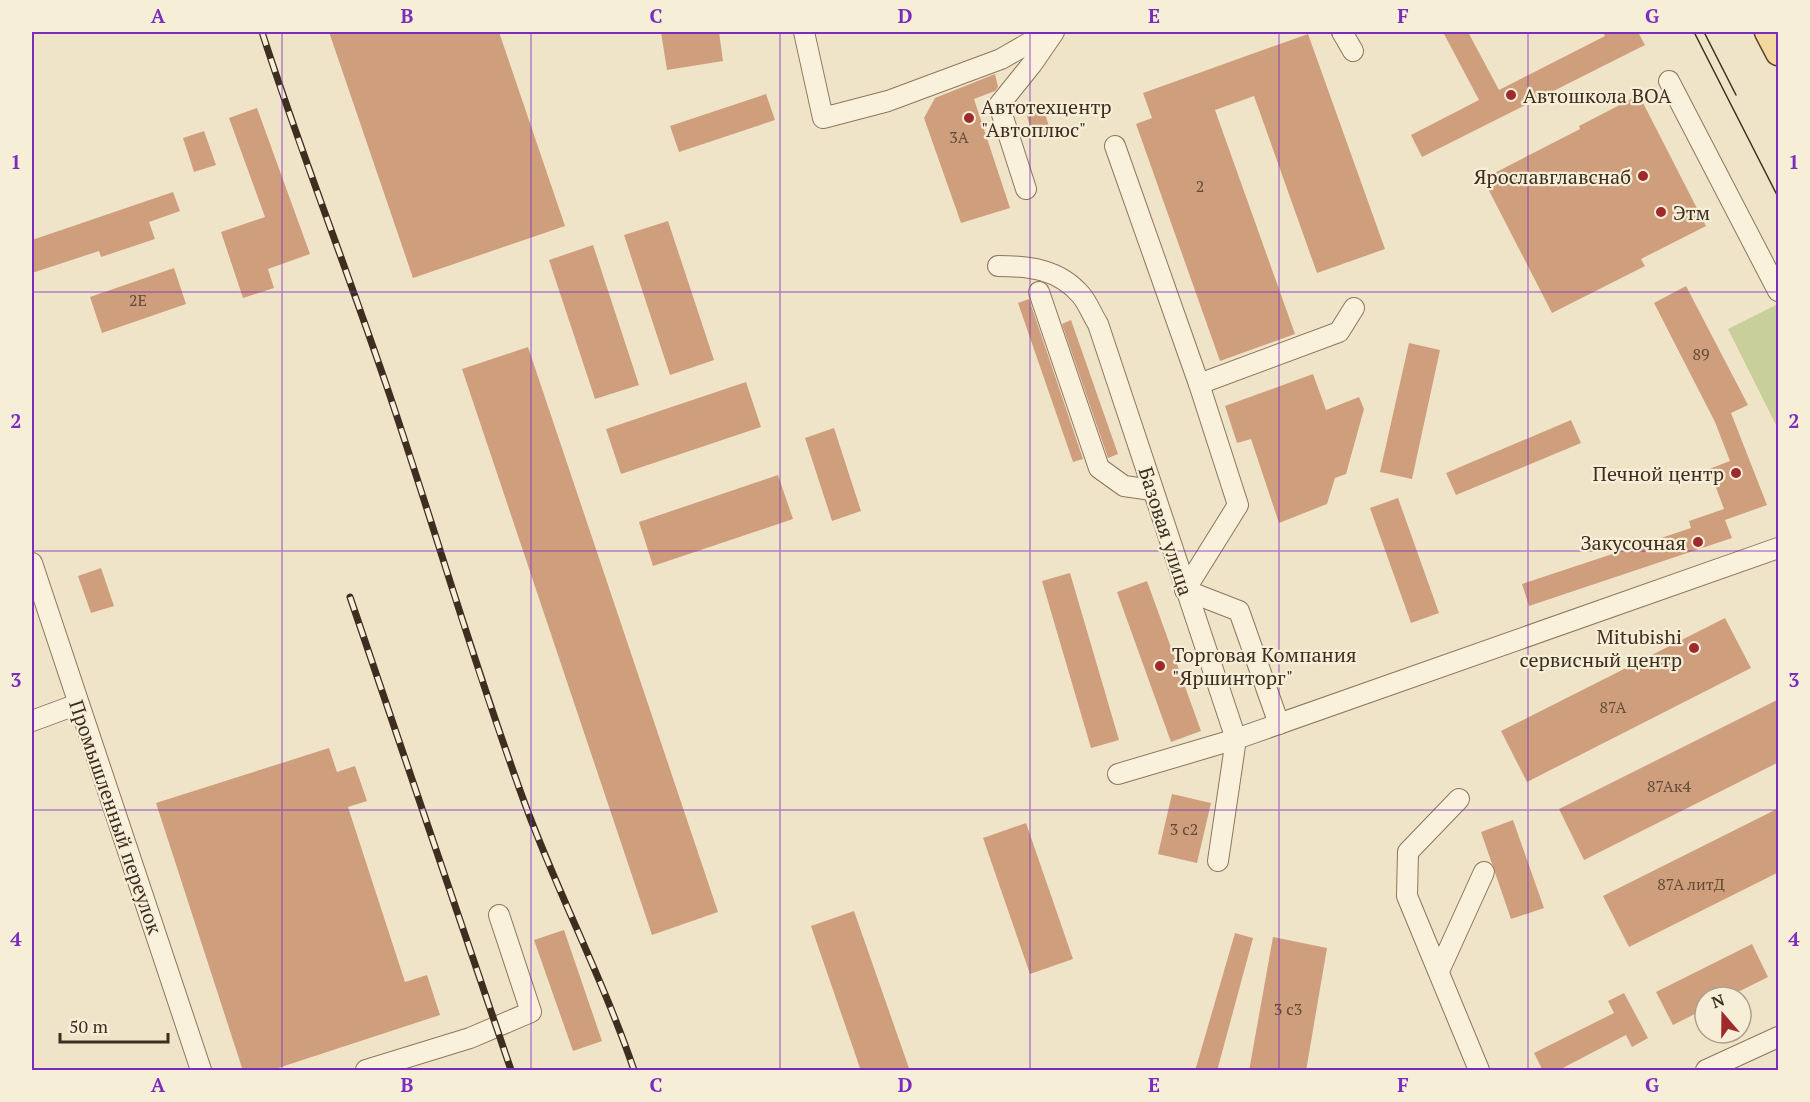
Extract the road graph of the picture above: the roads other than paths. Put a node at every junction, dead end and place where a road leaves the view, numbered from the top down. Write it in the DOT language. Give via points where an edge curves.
graph roads {
  1 [pos="804,32"];
  2 [pos="1048,32"];
  3 [pos="1054,32"];
  4 [pos="1342,32"];
  5 [pos="1767,32"];
  6 [pos="1353,51"];
  7 [pos="1779,53"];
  8 [pos="1669,81"];
  9 [pos="1115,146"];
  10 [pos="1026,189"];
  11 [pos="998,266"];
  12 [pos="1779,291"];
  13 [pos="1039,292"];
  14 [pos="1354,308"];
  15 [pos="1199,384"];
  16 [pos="1152,490"];
  17 [pos="1779,548"];
  18 [pos="32,563"];
  19 [pos="1185,590"];
  20 [pos="78,704"];
  21 [pos="32,721"];
  22 [pos="1280,724"];
  23 [pos="1236,740"];
  24 [pos="1118,774"];
  25 [pos="1460,799"];
  26 [pos="1218,861"];
  27 [pos="1484,872"];
  28 [pos="499,915"];
  29 [pos="1439,971"];
  30 [pos="1779,1037"];
  31 [pos="201,1071"];
  32 [pos="366,1071"];
  33 [pos="1479,1071"];
  34 [pos="1707,1071"];
  1 -- 2 [label="street" via="823,118 888,101 1001,59"];
  3 -- 10 [label="street" via="999,105"];
  4 -- 6 [label="street"];
  5 -- 7 [label="main road"];
  8 -- 12 [label="street"];
  9 -- 15 [label="street"];
  11 -- 16 [label="street, Базовая улица" via="1028,266 1060,277 1082,295 1098,324"];
  13 -- 16 [label="street" via="1099,468 1124,486"];
  14 -- 15 [label="street" via="1339,332"];
  15 -- 19 [label="street" via="1238,505"];
  16 -- 19 [label="street, Базовая улица"];
  17 -- 22 [label="street"];
  18 -- 20 [label="street, Промышленный переулок"];
  19 -- 22 [label="street" via="1239,611"];
  19 -- 23 [label="street, Базовая улица"];
  20 -- 21 [label="street"];
  20 -- 31 [label="street, Промышленный переулок"];
  22 -- 23 [label="street"];
  23 -- 24 [label="street"];
  23 -- 26 [label="street, Базовая улица"];
  25 -- 29 [label="street" via="1408,852 1407,896"];
  27 -- 29 [label="street"];
  28 -- 32 [label="street" via="531,1012 470,1038"];
  29 -- 33 [label="street"];
  30 -- 34 [label="street"];
}
